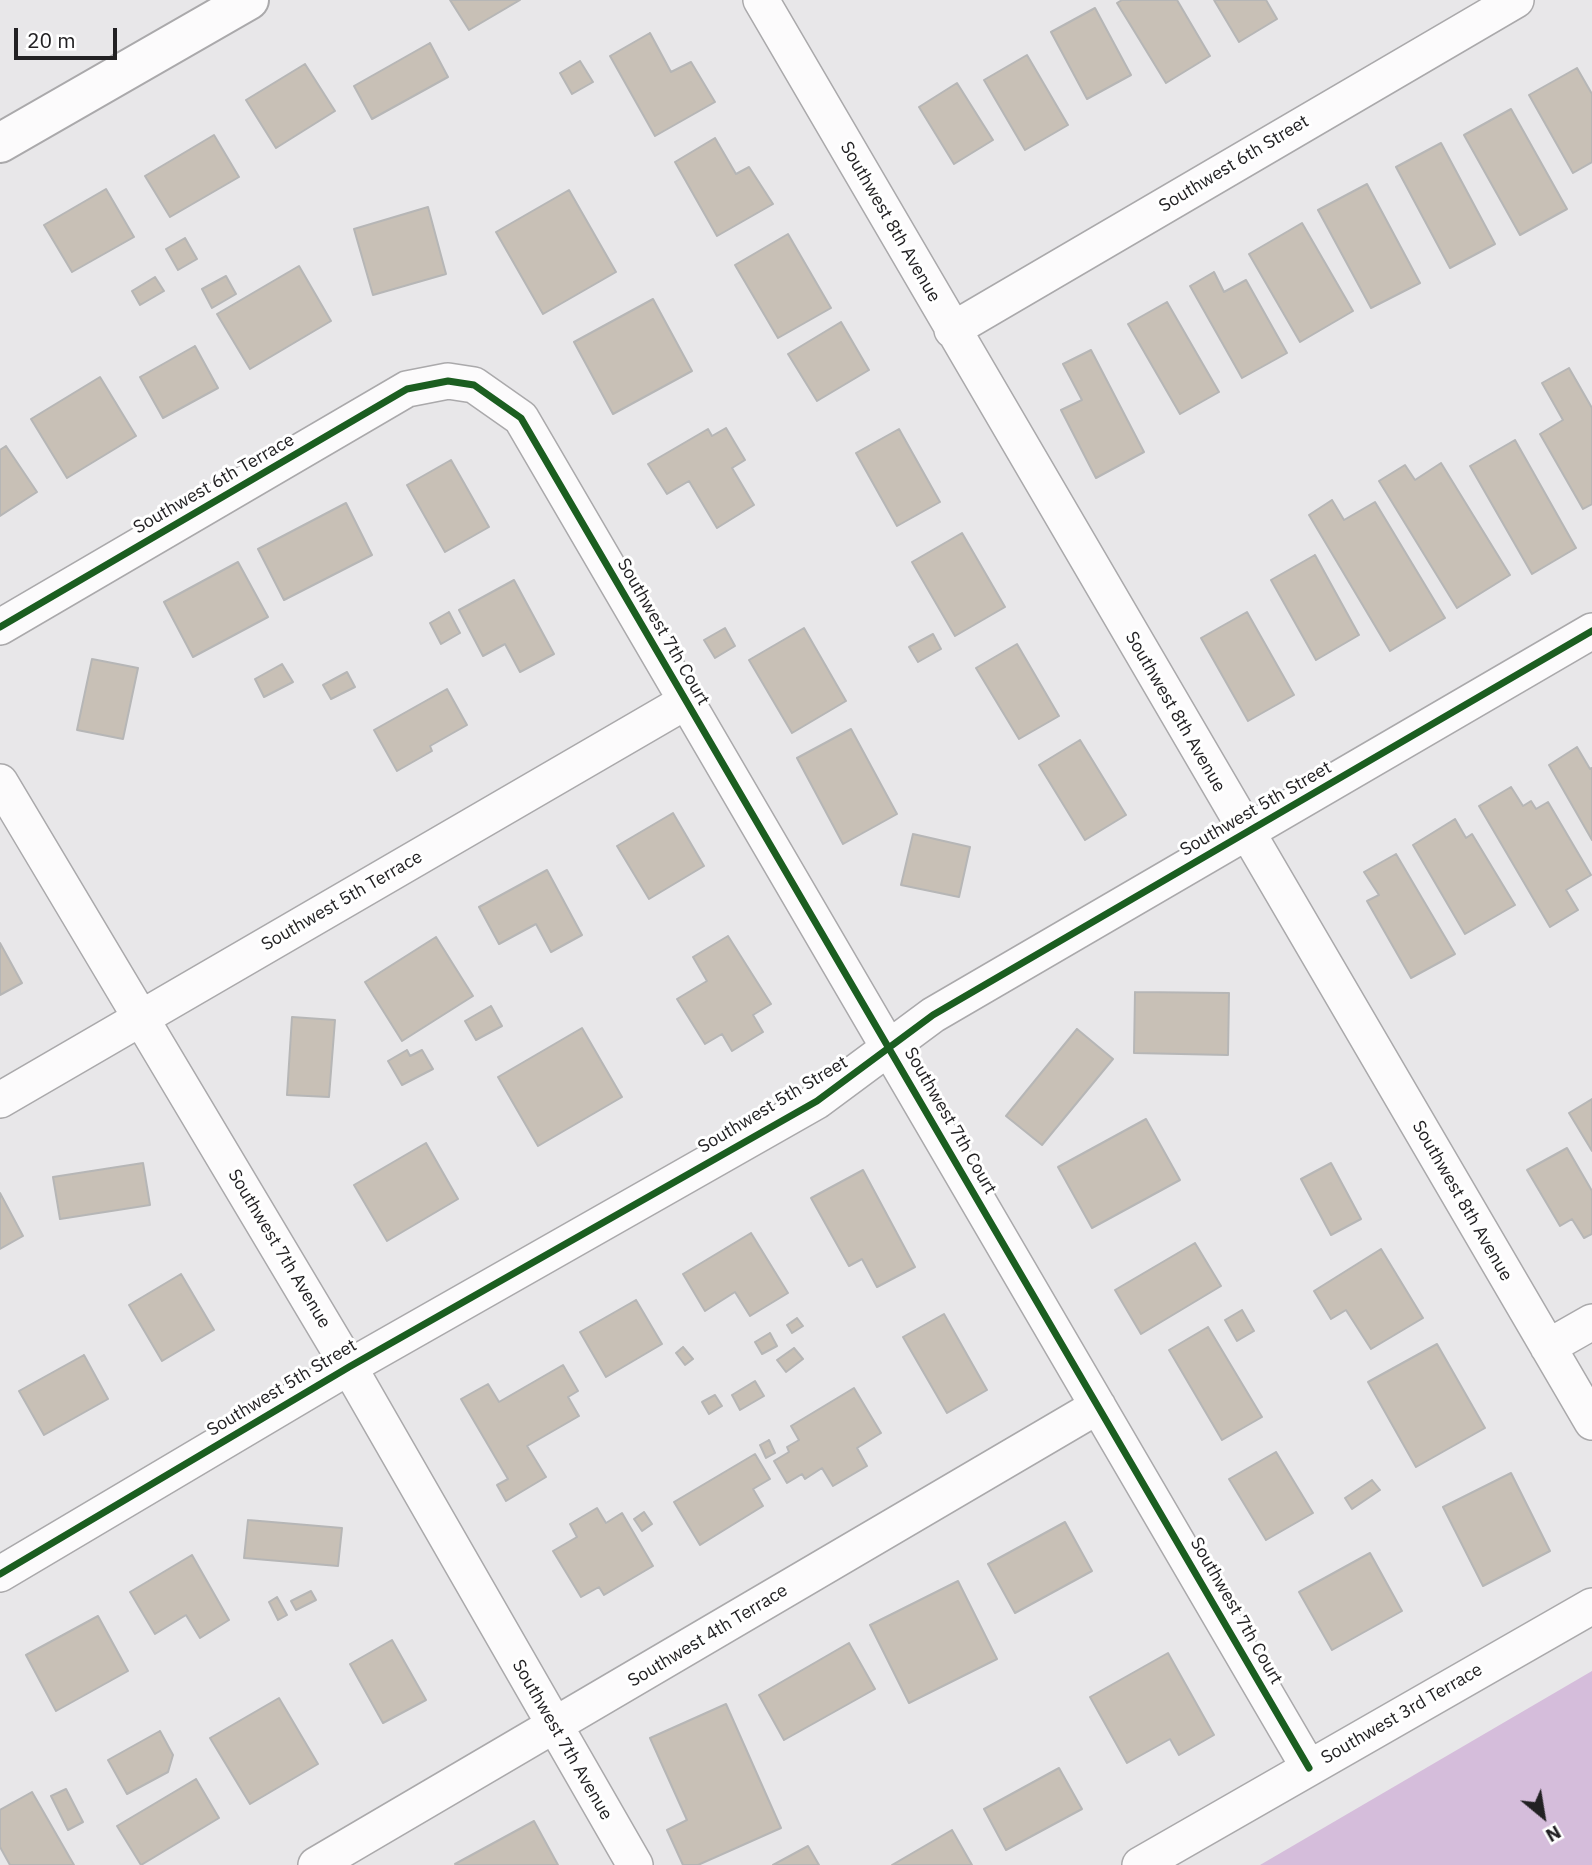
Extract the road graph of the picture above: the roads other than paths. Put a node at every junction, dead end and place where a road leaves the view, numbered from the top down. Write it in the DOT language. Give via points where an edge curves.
graph roads {
  1 [pos="249,0"];
  2 [pos="761,0"];
  3 [pos="1516,0"];
  4 [pos="0,143"];
  5 [pos="952,330"];
  6 [pos="448,381"];
  7 [pos="0,627"];
  8 [pos="1592,631"];
  9 [pos="685,702"];
  10 [pos="0,782"];
  11 [pos="1245,833"];
  12 [pos="141,1018"];
  13 [pos="890,1050"];
  14 [pos="0,1100"];
  15 [pos="1592,1322"];
  16 [pos="1548,1347"];
  17 [pos="349,1367"];
  18 [pos="1098,1406"];
  19 [pos="1592,1422"];
  20 [pos="0,1574"];
  21 [pos="1592,1606"];
  22 [pos="554,1727"];
  23 [pos="1309,1768"];
  24 [pos="316,1865"];
  25 [pos="635,1865"];
  26 [pos="1140,1865"];
  1 -- 4 [label="street"];
  2 -- 5 [label="street, Southwest 8th Avenue"];
  3 -- 5 [label="street, Southwest 6th Street"];
  5 -- 11 [label="street, Southwest 8th Avenue"];
  6 -- 7 [label="street, Southwest 6th Terrace" via="407,389"];
  6 -- 9 [label="street, Southwest 7th Court" via="474,385 521,418"];
  8 -- 11 [label="street, Southwest 5th Street"];
  9 -- 12 [label="street, Southwest 5th Terrace"];
  9 -- 13 [label="street, Southwest 7th Court"];
  10 -- 12 [label="street, Southwest 7th Avenue"];
  11 -- 13 [label="street, Southwest 5th Street" via="933,1015"];
  11 -- 16 [label="street, Southwest 8th Avenue"];
  12 -- 14 [label="street, Southwest 5th Terrace"];
  12 -- 17 [label="street, Southwest 7th Avenue"];
  13 -- 17 [label="street, Southwest 5th Street" via="817,1101"];
  13 -- 18 [label="street, Southwest 7th Court"];
  15 -- 16 [label="street"];
  16 -- 19 [label="street, Southwest 8th Avenue"];
  17 -- 20 [label="street, Southwest 5th Street"];
  17 -- 22 [label="street, Southwest 7th Avenue"];
  18 -- 22 [label="street, Southwest 4th Terrace"];
  18 -- 23 [label="street, Southwest 7th Court"];
  21 -- 23 [label="street, Southwest 3rd Terrace"];
  22 -- 24 [label="street, Southwest 4th Terrace"];
  22 -- 25 [label="street, Southwest 7th Avenue"];
  23 -- 26 [label="street, Southwest 3rd Terrace"];
}
